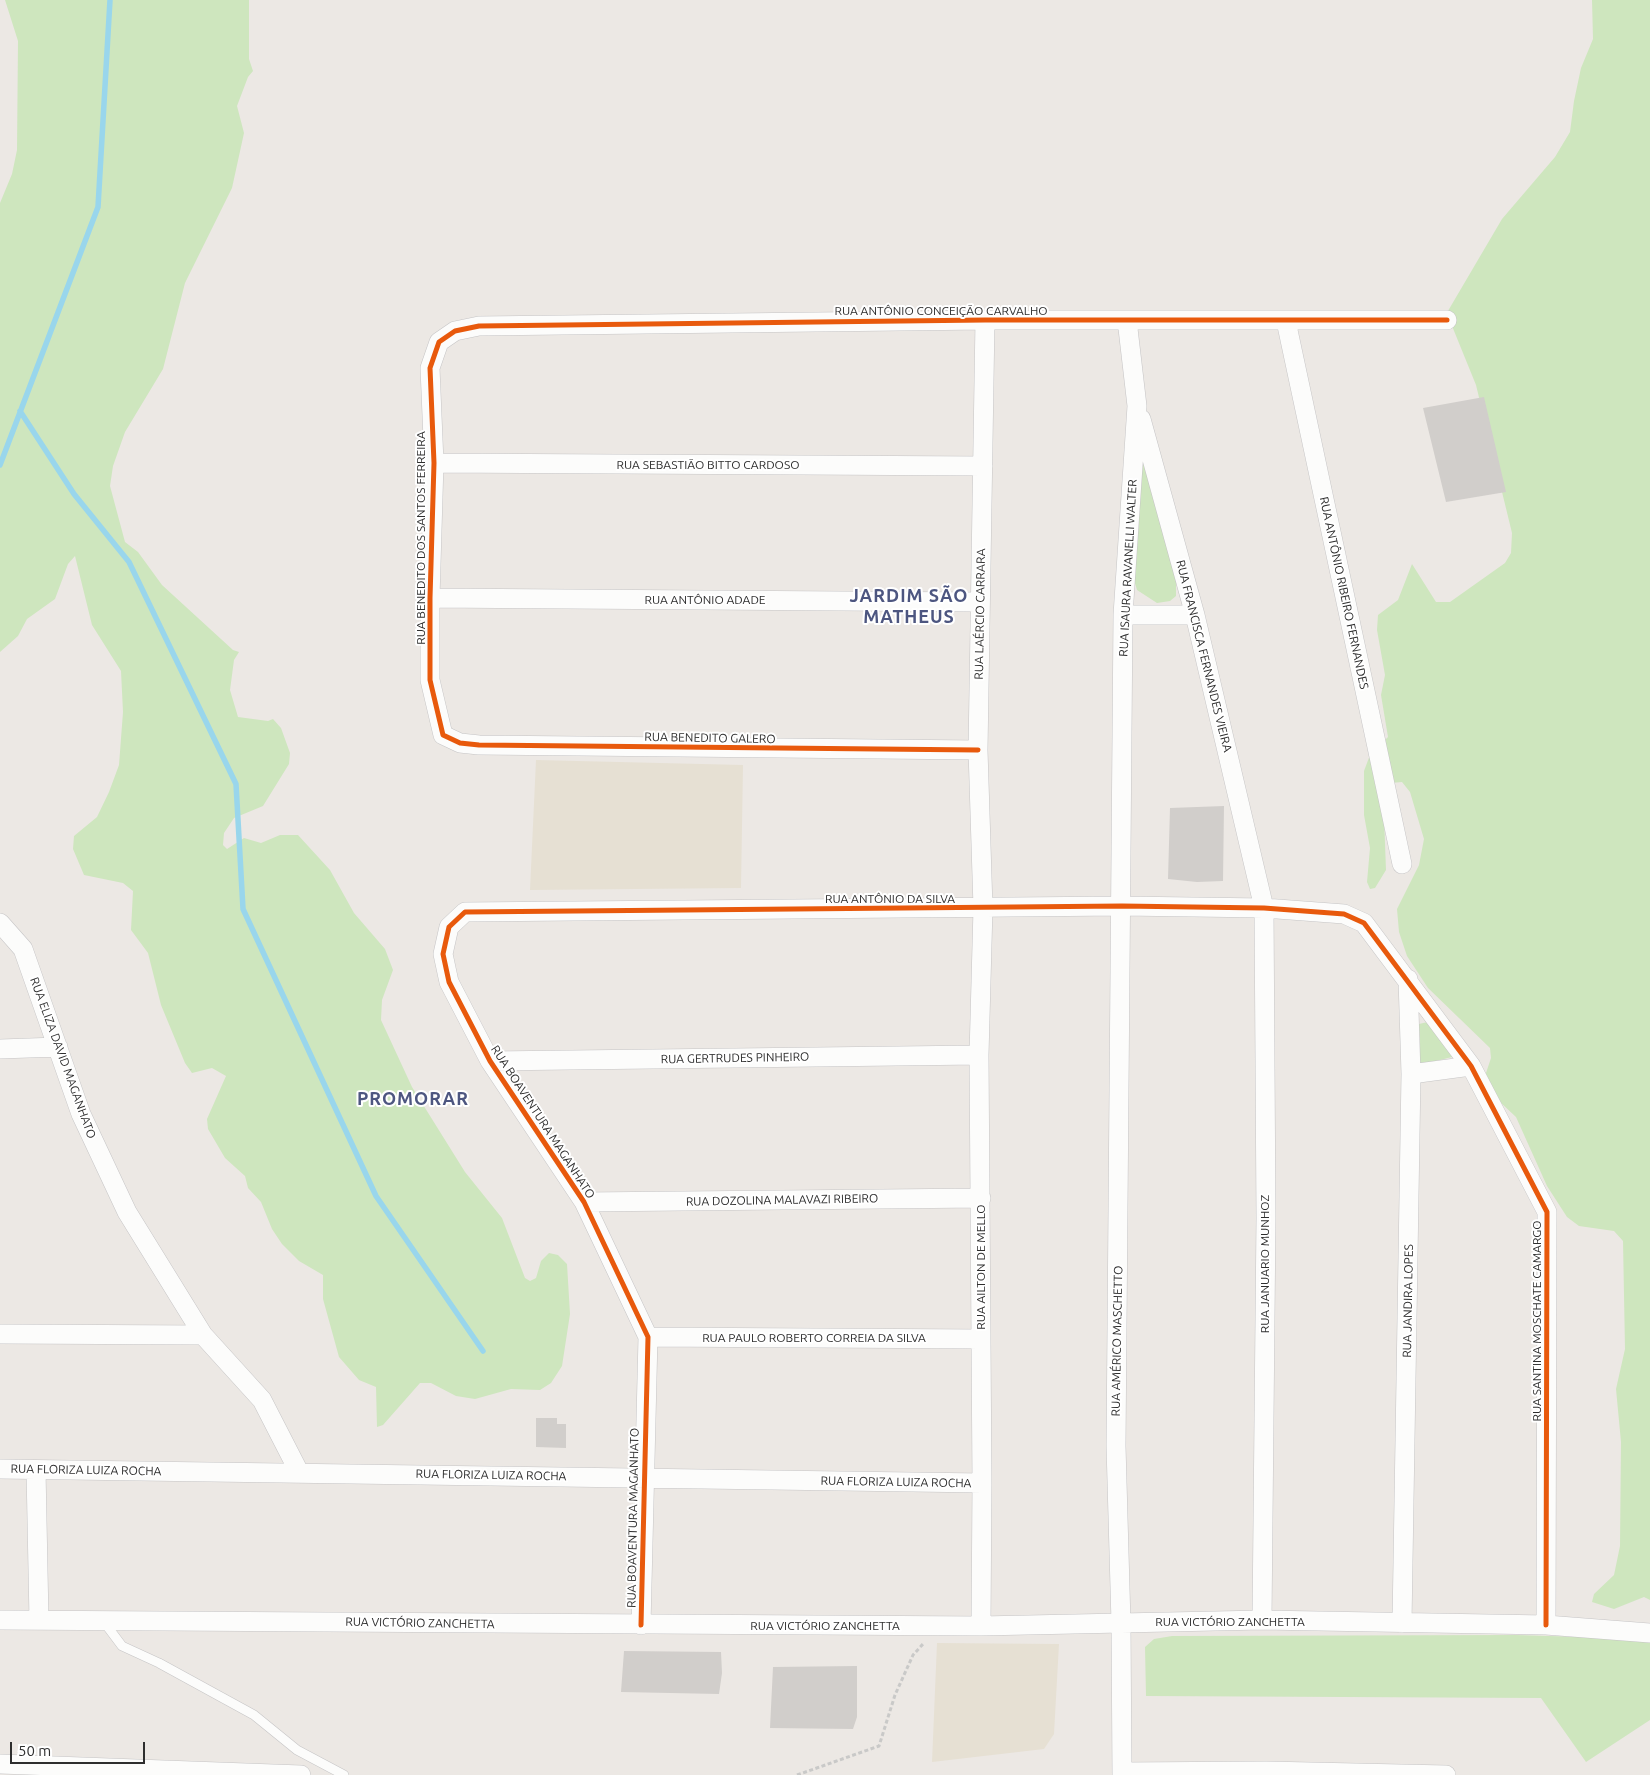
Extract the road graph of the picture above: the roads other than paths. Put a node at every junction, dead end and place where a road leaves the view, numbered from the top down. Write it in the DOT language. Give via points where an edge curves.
graph roads {
  1 [pos="985,320"];
  2 [pos="1127,320"];
  3 [pos="1447,320"];
  4 [pos="1286,321"];
  5 [pos="439,342"];
  6 [pos="1137,406"];
  7 [pos="434,463"];
  8 [pos="983,466"];
  9 [pos="430,598"];
  10 [pos="979,602"];
  11 [pos="1123,615"];
  12 [pos="1195,615"];
  13 [pos="443,735"];
  14 [pos="978,750"];
  15 [pos="1402,864"];
  16 [pos="1122,906"];
  17 [pos="983,908"];
  18 [pos="1264,908"];
  19 [pos="0,923"];
  20 [pos="1364,923"];
  21 [pos="443,954"];
  22 [pos="1408,979"];
  23 [pos="58,1047"];
  24 [pos="0,1049"];
  25 [pos="979,1055"];
  26 [pos="490,1061"];
  27 [pos="1471,1066"];
  28 [pos="1412,1074"];
  29 [pos="981,1198"];
  30 [pos="584,1202"];
  31 [pos="0,1334"];
  32 [pos="203,1335"];
  33 [pos="648,1337"];
  34 [pos="981,1339"];
  35 [pos="0,1469"];
  36 [pos="36,1470"];
  37 [pos="299,1472"];
  38 [pos="643,1477"];
  39 [pos="982,1483"];
  40 [pos="0,1620"];
  41 [pos="39,1620"];
  42 [pos="1262,1620"];
  43 [pos="104,1621"];
  44 [pos="1122,1623"];
  45 [pos="1402,1623"];
  46 [pos="1546,1624"];
  47 [pos="641,1625"];
  48 [pos="981,1626"];
  49 [pos="1650,1633"];
  50 [pos="0,1764"];
  51 [pos="112,1771"];
  52 [pos="1122,1774"];
  53 [pos="301,1775"];
  54 [pos="344,1775"];
  55 [pos="1446,1775"];
  1 -- 2 [label="street, RUA ANTÔNIO CONCEIÇÃO CARVALHO"];
  1 -- 5 [label="street, RUA ANTÔNIO CONCEIÇÃO CARVALHO" via="479,326 456,331"];
  1 -- 8 [label="street, RUA LAÉRCIO CARRARA"];
  2 -- 4 [label="street, RUA ANTÔNIO CONCEIÇÃO CARVALHO"];
  2 -- 6 [label="street, RUA ISAURA RAVANELLI WALTER"];
  3 -- 4 [label="street, RUA ANTÔNIO CONCEIÇÃO CARVALHO"];
  4 -- 15 [label="street, RUA ANTÔNIO RIBEIRO FERNANDES"];
  5 -- 7 [label="street, RUA BENEDITO DOS SANTOS FERREIRA" via="430,368"];
  6 -- 11 [label="street, RUA ISAURA RAVANELLI WALTER"];
  6 -- 12 [label="street, RUA FRANCISCA FERNANDES VIEIRA"];
  7 -- 8 [label="street, RUA SEBASTIÃO BITTO CARDOSO"];
  7 -- 9 [label="street, RUA BENEDITO DOS SANTOS FERREIRA"];
  8 -- 10 [label="street, RUA LAÉRCIO CARRARA"];
  9 -- 10 [label="street, RUA ANTÔNIO ADADE"];
  9 -- 13 [label="street, RUA BENEDITO DOS SANTOS FERREIRA" via="430,680"];
  10 -- 14 [label="street, RUA LAÉRCIO CARRARA"];
  11 -- 12 [label="street"];
  11 -- 16 [label="street, RUA ISAURA RAVANELLI WALTER"];
  12 -- 18 [label="street, RUA FRANCISCA FERNANDES VIEIRA"];
  13 -- 14 [label="street, RUA BENEDITO GALERO" via="460,743 479,745"];
  14 -- 17 [label="street, RUA LAÉRCIO CARRARA"];
  16 -- 17 [label="street, RUA ANTÔNIO DA SILVA"];
  16 -- 18 [label="street, RUA ANTÔNIO DA SILVA"];
  16 -- 44 [label="street, RUA AMÉRICO MASCHETTO" via="1116,1446"];
  17 -- 21 [label="street, RUA ANTÔNIO DA SILVA" via="465,912 449,927"];
  17 -- 25 [label="street, RUA AILTON DE MELLO"];
  18 -- 20 [label="street, RUA ANTÔNIO DA SILVA" via="1344,914"];
  18 -- 42 [label="street, RUA JANUARIO MUNHOZ" via="1266,1218"];
  19 -- 23 [label="street, RUA ELIZA DAVID MAGANHATO" via="23,949"];
  20 -- 22 [label="street, RUA SANTINA MOSCHATE CAMARGO"];
  21 -- 26 [label="street, RUA BOAVENTURA MAGANHATO" via="449,982"];
  22 -- 27 [label="street, RUA SANTINA MOSCHATE CAMARGO"];
  22 -- 28 [label="street, RUA JANDIRA LOPES"];
  23 -- 24 [label="street"];
  23 -- 32 [label="street, RUA ELIZA DAVID MAGANHATO" via="81,1114 127,1212"];
  25 -- 26 [label="street, RUA GERTRUDES PINHEIRO"];
  25 -- 29 [label="street, RUA AILTON DE MELLO"];
  26 -- 30 [label="street, RUA BOAVENTURA MAGANHATO"];
  27 -- 28 [label="street"];
  27 -- 46 [label="street, RUA SANTINA MOSCHATE CAMARGO" via="1548,1212"];
  28 -- 45 [label="street, RUA JANDIRA LOPES"];
  29 -- 30 [label="street, RUA DOZOLINA MALAVAZI RIBEIRO"];
  29 -- 34 [label="street, RUA AILTON DE MELLO"];
  30 -- 33 [label="street, RUA BOAVENTURA MAGANHATO"];
  31 -- 32 [label="street"];
  32 -- 37 [label="street, RUA ELIZA DAVID MAGANHATO" via="262,1400"];
  33 -- 34 [label="street, RUA PAULO ROBERTO CORREIA DA SILVA"];
  33 -- 38 [label="street, RUA BOAVENTURA MAGANHATO"];
  34 -- 39 [label="street, RUA AILTON DE MELLO"];
  35 -- 36 [label="street, RUA FLORIZA LUIZA ROCHA"];
  36 -- 37 [label="street, RUA FLORIZA LUIZA ROCHA"];
  36 -- 41 [label="street"];
  37 -- 38 [label="street, RUA FLORIZA LUIZA ROCHA"];
  38 -- 39 [label="street, RUA FLORIZA LUIZA ROCHA"];
  38 -- 47 [label="street, RUA BOAVENTURA MAGANHATO"];
  39 -- 48 [label="street, RUA AILTON DE MELLO"];
  40 -- 41 [label="street, RUA VICTÓRIO ZANCHETTA"];
  41 -- 43 [label="street, RUA VICTÓRIO ZANCHETTA"];
  42 -- 44 [label="street, RUA VICTÓRIO ZANCHETTA"];
  42 -- 45 [label="street, RUA VICTÓRIO ZANCHETTA"];
  43 -- 47 [label="street, RUA VICTÓRIO ZANCHETTA"];
  43 -- 54 [label="lane" via="122,1646 254,1715 297,1750"];
  44 -- 48 [label="street, RUA VICTÓRIO ZANCHETTA"];
  44 -- 52 [label="street, RUA AMÉRICO MASCHETTO"];
  45 -- 46 [label="street, RUA VICTÓRIO ZANCHETTA"];
  46 -- 49 [label="street, RUA VICTÓRIO ZANCHETTA"];
  47 -- 48 [label="street, RUA VICTÓRIO ZANCHETTA"];
  50 -- 51 [label="street"];
  51 -- 53 [label="street"];
  52 -- 55 [label="street" via="1266,1771"];
}
